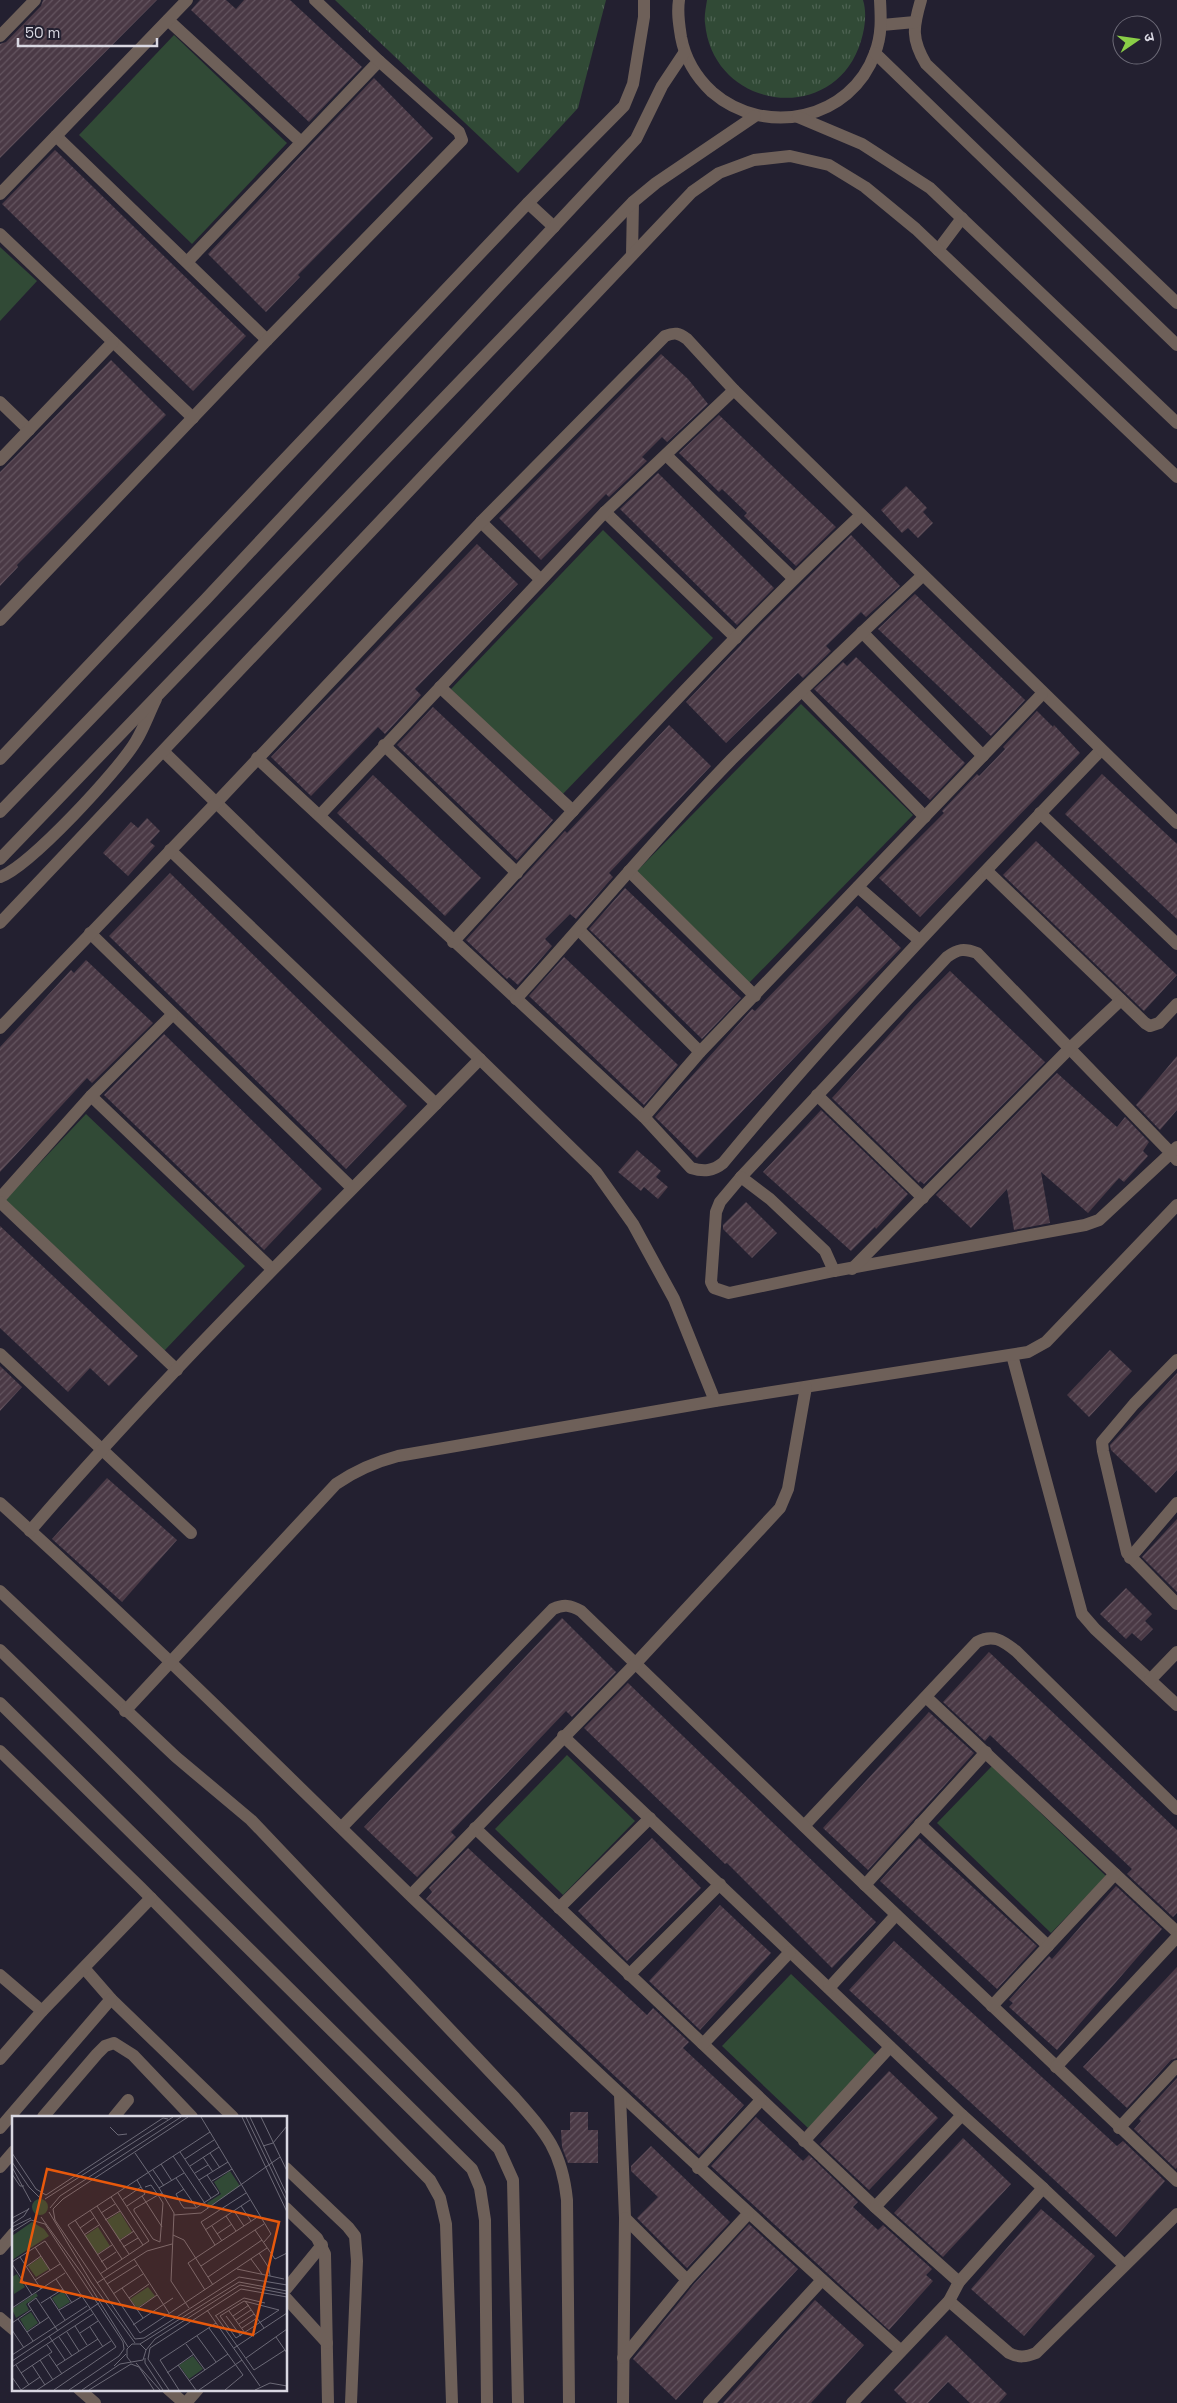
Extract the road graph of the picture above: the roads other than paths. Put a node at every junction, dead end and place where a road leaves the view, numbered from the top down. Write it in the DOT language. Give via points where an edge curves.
graph roads {
  1 [pos="35,0"];
  2 [pos="187,0"];
  3 [pos="315,0"];
  4 [pos="644,0"];
  5 [pos="880,0"];
  6 [pos="921,0"];
  7 [pos="676,4"];
  8 [pos="168,20"];
  9 [pos="914,22"];
  10 [pos="882,25"];
  11 [pos="0,36"];
  12 [pos="684,53"];
  13 [pos="875,53"];
  14 [pos="379,61"];
  15 [pos="755,116"];
  16 [pos="798,117"];
  17 [pos="56,136"];
  18 [pos="302,142"];
  19 [pos="0,194"];
  20 [pos="633,202"];
  21 [pos="528,203"];
  22 [pos="962,218"];
  23 [pos="554,227"];
  24 [pos="0,234"];
  25 [pos="938,250"];
  26 [pos="632,255"];
  27 [pos="187,262"];
  28 [pos="1177,303"];
  29 [pos="267,340"];
  30 [pos="113,342"];
  31 [pos="1177,345"];
  32 [pos="734,390"];
  33 [pos="0,402"];
  34 [pos="193,418"];
  35 [pos="1177,423"];
  36 [pos="29,430"];
  37 [pos="666,456"];
  38 [pos="0,460"];
  39 [pos="1177,477"];
  40 [pos="606,512"];
  41 [pos="861,515"];
  42 [pos="481,522"];
  43 [pos="922,576"];
  44 [pos="794,578"];
  45 [pos="540,579"];
  46 [pos="0,620"];
  47 [pos="862,632"];
  48 [pos="736,638"];
  49 [pos="440,687"];
  50 [pos="802,691"];
  51 [pos="159,692"];
  52 [pos="1042,694"];
  53 [pos="384,745"];
  54 [pos="1101,750"];
  55 [pos="164,752"];
  56 [pos="983,756"];
  57 [pos="257,758"];
  58 [pos="0,759"];
  59 [pos="216,803"];
  60 [pos="573,811"];
  61 [pos="0,812"];
  62 [pos="1040,813"];
  63 [pos="320,815"];
  64 [pos="925,817"];
  65 [pos="1177,823"];
  66 [pos="170,850"];
  67 [pos="0,859"];
  68 [pos="629,871"];
  69 [pos="987,871"];
  70 [pos="516,873"];
  71 [pos="0,877"];
  72 [pos="858,887"];
  73 [pos="0,923"];
  74 [pos="579,930"];
  75 [pos="90,933"];
  76 [pos="919,940"];
  77 [pos="453,942"];
  78 [pos="1177,944"];
  79 [pos="755,996"];
  80 [pos="516,999"];
  81 [pos="1121,1000"];
  82 [pos="1177,1004"];
  83 [pos="172,1014"];
  84 [pos="0,1028"];
  85 [pos="1070,1048"];
  86 [pos="700,1052"];
  87 [pos="480,1059"];
  88 [pos="817,1095"];
  89 [pos="91,1096"];
  90 [pos="436,1104"];
  91 [pos="644,1118"];
  92 [pos="1175,1153"];
  93 [pos="741,1177"];
  94 [pos="352,1188"];
  95 [pos="0,1198"];
  96 [pos="923,1198"];
  97 [pos="0,1202"];
  98 [pos="1177,1205"];
  99 [pos="272,1269"];
  100 [pos="852,1269"];
  101 [pos="834,1271"];
  102 [pos="0,1354"];
  103 [pos="1012,1355"];
  104 [pos="1177,1360"];
  105 [pos="177,1370"];
  106 [pos="806,1387"];
  107 [pos="715,1402"];
  108 [pos="101,1448"];
  109 [pos="0,1503"];
  110 [pos="1177,1503"];
  111 [pos="30,1530"];
  112 [pos="191,1533"];
  113 [pos="1130,1558"];
  114 [pos="0,1592"];
  115 [pos="1177,1604"];
  116 [pos="0,1650"];
  117 [pos="1177,1652"];
  118 [pos="170,1662"];
  119 [pos="636,1663"];
  120 [pos="1150,1680"];
  121 [pos="926,1697"];
  122 [pos="0,1703"];
  123 [pos="1177,1705"];
  124 [pos="125,1711"];
  125 [pos="563,1736"];
  126 [pos="0,1751"];
  127 [pos="986,1752"];
  128 [pos="1177,1809"];
  129 [pos="650,1818"];
  130 [pos="920,1824"];
  131 [pos="804,1826"];
  132 [pos="342,1827"];
  133 [pos="475,1828"];
  134 [pos="1115,1874"];
  135 [pos="720,1884"];
  136 [pos="865,1885"];
  137 [pos="411,1895"];
  138 [pos="151,1898"];
  139 [pos="559,1908"];
  140 [pos="896,1915"];
  141 [pos="1177,1932"];
  142 [pos="1177,1937"];
  143 [pos="1048,1946"];
  144 [pos="790,1952"];
  145 [pos="84,1968"];
  146 [pos="0,1975"];
  147 [pos="629,1975"];
  148 [pos="829,1988"];
  149 [pos="112,1999"];
  150 [pos="992,2006"];
  151 [pos="42,2011"];
  152 [pos="703,2044"];
  153 [pos="890,2047"];
  154 [pos="0,2059"];
  155 [pos="1177,2066"];
  156 [pos="1056,2067"];
  157 [pos="620,2095"];
  158 [pos="128,2100"];
  159 [pos="761,2100"];
  160 [pos="962,2114"];
  161 [pos="44,2116"];
  162 [pos="115,2116"];
  163 [pos="190,2116"];
  164 [pos="233,2116"];
  165 [pos="0,2128"];
  166 [pos="1120,2128"];
  167 [pos="804,2140"];
  168 [pos="12,2153"];
  169 [pos="0,2167"];
  170 [pos="698,2168"];
  171 [pos="288,2170"];
  172 [pos="1177,2181"];
  173 [pos="1043,2188"];
  174 [pos="874,2207"];
  175 [pos="288,2210"];
  176 [pos="748,2214"];
  177 [pos="1177,2214"];
  178 [pos="625,2218"];
  179 [pos="12,2235"];
  180 [pos="322,2245"];
  181 [pos="0,2249"];
  182 [pos="1124,2265"];
  183 [pos="687,2280"];
  184 [pos="822,2280"];
  185 [pos="959,2282"];
  186 [pos="288,2287"];
  187 [pos="288,2300"];
  188 [pos="949,2301"];
  189 [pos="327,2343"];
  190 [pos="900,2350"];
  191 [pos="623,2358"];
  192 [pos="80,2390"];
  193 [pos="169,2390"];
  194 [pos="197,2390"];
  195 [pos="95,2403"];
  196 [pos="185,2403"];
  197 [pos="328,2403"];
  198 [pos="351,2403"];
  199 [pos="452,2403"];
  200 [pos="487,2403"];
  201 [pos="518,2403"];
  202 [pos="569,2403"];
  203 [pos="623,2403"];
  204 [pos="710,2403"];
  205 [pos="852,2403"];
  1 -- 11 [label="street"];
  2 -- 8 [label="street"];
  3 -- 14 [label="street"];
  4 -- 21 [label="street" via="632,84 624,106"];
  5 -- 10 [label="street"];
  6 -- 9 [label="street"];
  7 -- 12 [label="street"];
  8 -- 17 [label="street"];
  8 -- 18 [label="street"];
  9 -- 10 [label="street"];
  9 -- 28 [label="street" via="914,40 926,64"];
  10 -- 13 [label="street"];
  12 -- 15 [label="street" via="706,87 725,103"];
  12 -- 23 [label="street" via="662,86 636,139"];
  13 -- 16 [label="street" via="863,76 845,95 823,109"];
  13 -- 31 [label="street"];
  14 -- 18 [label="street"];
  14 -- 29 [label="street" via="459,132 462,140"];
  15 -- 16 [label="street" via="776,119"];
  15 -- 20 [label="street"];
  16 -- 22 [label="street" via="862,144 930,188"];
  17 -- 19 [label="street"];
  17 -- 27 [label="street"];
  18 -- 27 [label="street"];
  20 -- 26 [label="street"];
  20 -- 51 [label="street"];
  21 -- 23 [label="street"];
  21 -- 58 [label="street"];
  22 -- 25 [label="street"];
  22 -- 35 [label="street"];
  23 -- 61 [label="street" via="206,599"];
  24 -- 30 [label="street"];
  25 -- 26 [label="street" via="865,187 828,165 790,156 754,160 718,173 692,192"];
  25 -- 39 [label="street"];
  26 -- 55 [label="street"];
  27 -- 29 [label="street"];
  29 -- 34 [label="street"];
  30 -- 34 [label="street"];
  30 -- 36 [label="street"];
  32 -- 37 [label="street"];
  32 -- 41 [label="street"];
  32 -- 42 [label="street" via="687,339 679,334 665,336"];
  33 -- 36 [label="street"];
  34 -- 46 [label="street"];
  36 -- 38 [label="street"];
  37 -- 40 [label="street"];
  37 -- 44 [label="street"];
  40 -- 45 [label="street"];
  40 -- 48 [label="street"];
  41 -- 43 [label="street"];
  41 -- 44 [label="street"];
  42 -- 45 [label="street"];
  42 -- 57 [label="street"];
  43 -- 47 [label="street"];
  43 -- 52 [label="street"];
  44 -- 48 [label="street"];
  45 -- 49 [label="street"];
  47 -- 50 [label="street"];
  47 -- 56 [label="street"];
  48 -- 60 [label="street"];
  49 -- 53 [label="street"];
  49 -- 60 [label="street"];
  50 -- 64 [label="street"];
  50 -- 68 [label="street" via="731,761"];
  51 -- 67 [label="street"];
  51 -- 71 [label="street" via="136,741 90,798 38,849 9,874"];
  52 -- 54 [label="street"];
  52 -- 56 [label="street"];
  53 -- 63 [label="street"];
  53 -- 70 [label="street"];
  54 -- 62 [label="street"];
  54 -- 65 [label="street"];
  55 -- 59 [label="street"];
  55 -- 73 [label="street"];
  56 -- 64 [label="street"];
  57 -- 59 [label="street"];
  57 -- 63 [label="street"];
  59 -- 66 [label="street"];
  59 -- 87 [label="street"];
  60 -- 70 [label="street"];
  62 -- 69 [label="street"];
  62 -- 78 [label="street"];
  63 -- 77 [label="street"];
  64 -- 72 [label="street"];
  66 -- 75 [label="street"];
  66 -- 90 [label="street"];
  68 -- 74 [label="street"];
  68 -- 79 [label="street"];
  69 -- 76 [label="street"];
  69 -- 81 [label="street"];
  70 -- 77 [label="street"];
  72 -- 76 [label="street"];
  72 -- 79 [label="street"];
  74 -- 80 [label="street"];
  74 -- 86 [label="street"];
  75 -- 83 [label="street"];
  75 -- 84 [label="street"];
  76 -- 91 [label="street" via="716,1169 700,1171 691,1168"];
  77 -- 80 [label="street"];
  79 -- 86 [label="street"];
  80 -- 91 [label="street"];
  81 -- 82 [label="street" via="1150,1026 1160,1023"];
  81 -- 85 [label="street"];
  83 -- 89 [label="street"];
  83 -- 94 [label="street"];
  85 -- 88 [label="street" via="977,952 956,950"];
  85 -- 92 [label="street"];
  85 -- 96 [label="street"];
  86 -- 91 [label="street"];
  87 -- 90 [label="street"];
  87 -- 107 [label="street" via="596,1172 633,1224 674,1299"];
  88 -- 93 [label="street"];
  88 -- 96 [label="street"];
  89 -- 95 [label="street"];
  89 -- 99 [label="street"];
  90 -- 94 [label="street"];
  92 -- 100 [label="street" via="1099,1220"];
  93 -- 101 [label="street" via="770,1199 825,1251"];
  93 -- 101 [label="street" via="720,1202 716,1212 711,1275 714,1288 729,1293"];
  94 -- 99 [label="street"];
  96 -- 100 [label="street"];
  97 -- 105 [label="street"];
  98 -- 103 [label="street" via="1046,1342 1028,1352"];
  99 -- 105 [label="street"];
  100 -- 101 [label="street"];
  102 -- 108 [label="street"];
  103 -- 106 [label="street"];
  103 -- 120 [label="street" via="1079,1606 1086,1620"];
  104 -- 113 [label="street" via="1102,1442"];
  105 -- 108 [label="street"];
  106 -- 107 [label="street"];
  106 -- 119 [label="street" via="788,1489 780,1508"];
  107 -- 118 [label="street" via="398,1456 352,1473 336,1484"];
  108 -- 111 [label="street"];
  108 -- 112 [label="street"];
  109 -- 111 [label="street"];
  110 -- 113 [label="street"];
  111 -- 118 [label="street"];
  113 -- 115 [label="street"];
  114 -- 124 [label="street"];
  116 -- 201 [label="street" via="499,2149 513,2180"];
  117 -- 120 [label="street"];
  118 -- 124 [label="street"];
  118 -- 132 [label="street"];
  119 -- 125 [label="street"];
  119 -- 131 [label="street"];
  119 -- 132 [label="street" via="581,1611 571,1606 553,1609"];
  120 -- 123 [label="street"];
  121 -- 127 [label="street"];
  121 -- 128 [label="street" via="977,1642 995,1637 1016,1651"];
  121 -- 131 [label="street"];
  122 -- 200 [label="street" via="472,2169 480,2188 484,2220"];
  124 -- 202 [label="street" via="251,1820 551,2140 562,2169 567,2200"];
  125 -- 129 [label="street"];
  125 -- 133 [label="street"];
  126 -- 138 [label="street"];
  127 -- 130 [label="street"];
  127 -- 134 [label="street"];
  129 -- 135 [label="street"];
  129 -- 139 [label="street"];
  130 -- 136 [label="street"];
  130 -- 143 [label="street"];
  131 -- 136 [label="street"];
  132 -- 137 [label="street"];
  133 -- 137 [label="street"];
  133 -- 139 [label="street"];
  134 -- 141 [label="street"];
  134 -- 143 [label="street"];
  135 -- 144 [label="street"];
  135 -- 147 [label="street"];
  136 -- 140 [label="street"];
  137 -- 157 [label="street"];
  138 -- 145 [label="street"];
  138 -- 199 [label="street" via="430,2180 440,2198 446,2224"];
  139 -- 147 [label="street"];
  140 -- 148 [label="street"];
  140 -- 150 [label="street"];
  142 -- 156 [label="street"];
  143 -- 150 [label="street"];
  144 -- 148 [label="street"];
  144 -- 152 [label="street"];
  145 -- 149 [label="street"];
  145 -- 151 [label="street"];
  146 -- 151 [label="street"];
  147 -- 152 [label="street"];
  148 -- 153 [label="street"];
  149 -- 164 [label="street"];
  149 -- 165 [label="street"];
  150 -- 156 [label="street"];
  151 -- 154 [label="street"];
  152 -- 159 [label="street"];
  153 -- 160 [label="street"];
  153 -- 167 [label="street"];
  155 -- 166 [label="street"];
  156 -- 166 [label="street"];
  157 -- 170 [label="street"];
  157 -- 178 [label="street"];
  158 -- 162 [label="street"];
  159 -- 167 [label="street"];
  159 -- 170 [label="street"];
  160 -- 173 [label="street"];
  160 -- 174 [label="street"];
  161 -- 163 [label="street" via="97,2054 114,2043 133,2055"];
  166 -- 172 [label="street"];
  167 -- 174 [label="street"];
  168 -- 169 [label="street"];
  170 -- 176 [label="street"];
  171 -- 198 [label="street" via="355,2236 357,2261"];
  173 -- 182 [label="street"];
  173 -- 185 [label="street"];
  174 -- 185 [label="street"];
  175 -- 180 [label="street"];
  176 -- 183 [label="street"];
  176 -- 184 [label="street"];
  177 -- 182 [label="street"];
  178 -- 183 [label="street"];
  178 -- 191 [label="street"];
  179 -- 181 [label="street"];
  180 -- 186 [label="street"];
  180 -- 189 [label="street" via="326,2264"];
  182 -- 188 [label="street" via="1036,2353 1028,2356 1018,2357 1009,2353"];
  183 -- 191 [label="street"];
  184 -- 190 [label="street"];
  184 -- 204 [label="street"];
  185 -- 188 [label="street"];
  187 -- 189 [label="street"];
  188 -- 190 [label="street"];
  189 -- 197 [label="street"];
  190 -- 205 [label="street"];
  191 -- 203 [label="street"];
  192 -- 195 [label="street"];
  193 -- 196 [label="street"];
  194 -- 196 [label="street"];
}
